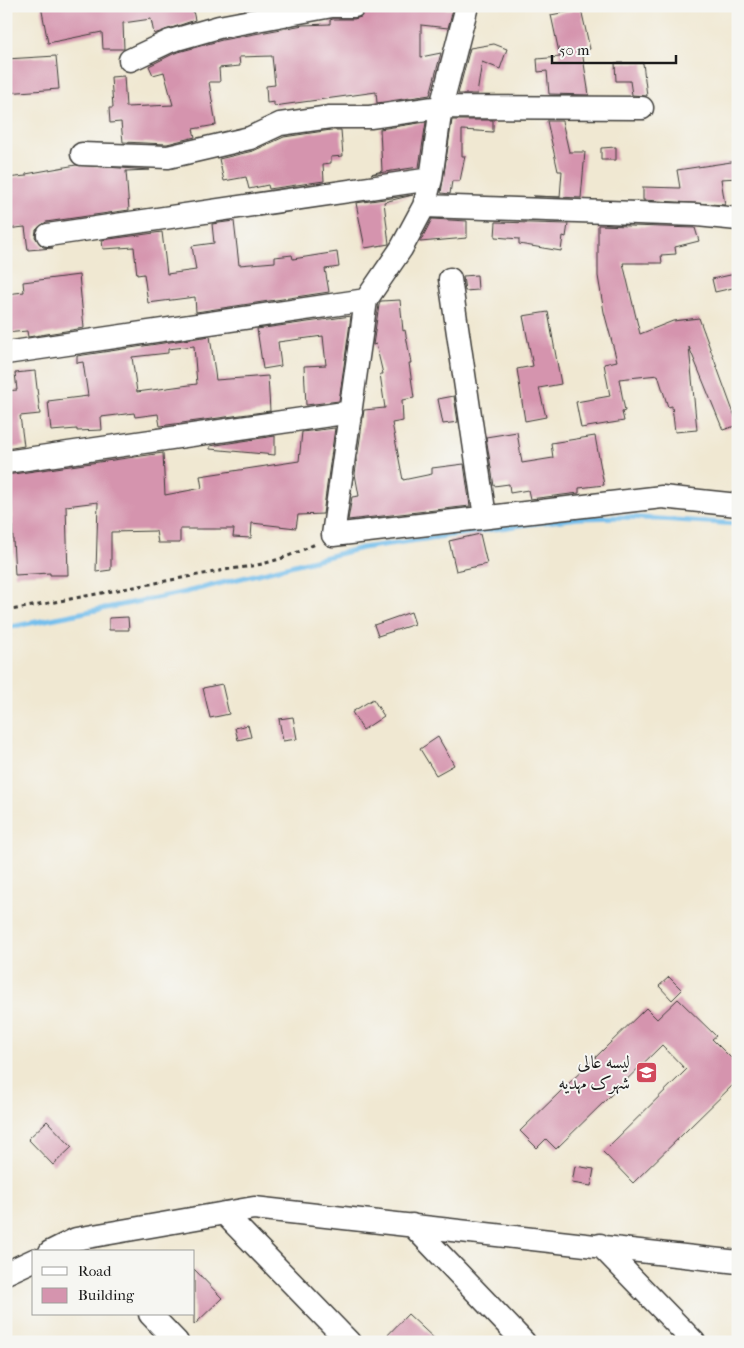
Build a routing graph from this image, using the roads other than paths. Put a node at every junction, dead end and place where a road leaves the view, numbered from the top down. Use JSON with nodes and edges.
{"nodes":[{"id":1,"x":354,"y":6,"type":"edge"},
{"id":2,"x":467,"y":6,"type":"edge"},
{"id":3,"x":130,"y":60,"type":"dead end"},
{"id":4,"x":441,"y":107,"type":"junction"},
{"id":5,"x":642,"y":108,"type":"dead end"},
{"id":6,"x":82,"y":154,"type":"dead end"},
{"id":7,"x":431,"y":179,"type":"junction"},
{"id":8,"x":424,"y":206,"type":"junction"},
{"id":9,"x":738,"y":219,"type":"edge"},
{"id":10,"x":48,"y":235,"type":"dead end"},
{"id":11,"x":450,"y":279,"type":"dead end"},
{"id":12,"x":366,"y":300,"type":"junction"},
{"id":13,"x":6,"y":353,"type":"edge"},
{"id":14,"x":352,"y":412,"type":"junction"},
{"id":15,"x":6,"y":462,"type":"edge"},
{"id":16,"x":738,"y":505,"type":"edge"},
{"id":17,"x":485,"y":517,"type":"junction"},
{"id":18,"x":224,"y":1213,"type":"junction"},
{"id":19,"x":412,"y":1225,"type":"junction"},
{"id":20,"x":82,"y":1245,"type":"edge"},
{"id":21,"x":600,"y":1245,"type":"junction"},
{"id":22,"x":59,"y":1250,"type":"edge"},
{"id":23,"x":32,"y":1261,"type":"edge"},
{"id":24,"x":738,"y":1262,"type":"edge"},
{"id":25,"x":6,"y":1273,"type":"edge"},
{"id":26,"x":152,"y":1316,"type":"edge"},
{"id":27,"x":177,"y":1342,"type":"edge"},
{"id":28,"x":349,"y":1342,"type":"edge"},
{"id":29,"x":524,"y":1342,"type":"edge"},
{"id":30,"x":694,"y":1342,"type":"edge"}],
"edges":[{"from":1,"to":3,"type":"street"},
{"from":2,"to":4,"type":"street"},
{"from":4,"to":5,"type":"street"},
{"from":4,"to":6,"type":"street"},
{"from":4,"to":7,"type":"street"},
{"from":7,"to":8,"type":"street"},
{"from":7,"to":10,"type":"street"},
{"from":8,"to":9,"type":"street"},
{"from":8,"to":12,"type":"street"},
{"from":11,"to":17,"type":"street"},
{"from":12,"to":13,"type":"street"},
{"from":12,"to":14,"type":"street"},
{"from":14,"to":15,"type":"street"},
{"from":14,"to":17,"type":"street"},
{"from":16,"to":17,"type":"street"},
{"from":18,"to":19,"type":"street"},
{"from":18,"to":20,"type":"street"},
{"from":18,"to":28,"type":"street"},
{"from":19,"to":21,"type":"street"},
{"from":19,"to":29,"type":"street"},
{"from":20,"to":22,"type":"street"},
{"from":21,"to":24,"type":"street"},
{"from":21,"to":30,"type":"street"},
{"from":23,"to":25,"type":"street"},
{"from":26,"to":27,"type":"street"}]}
